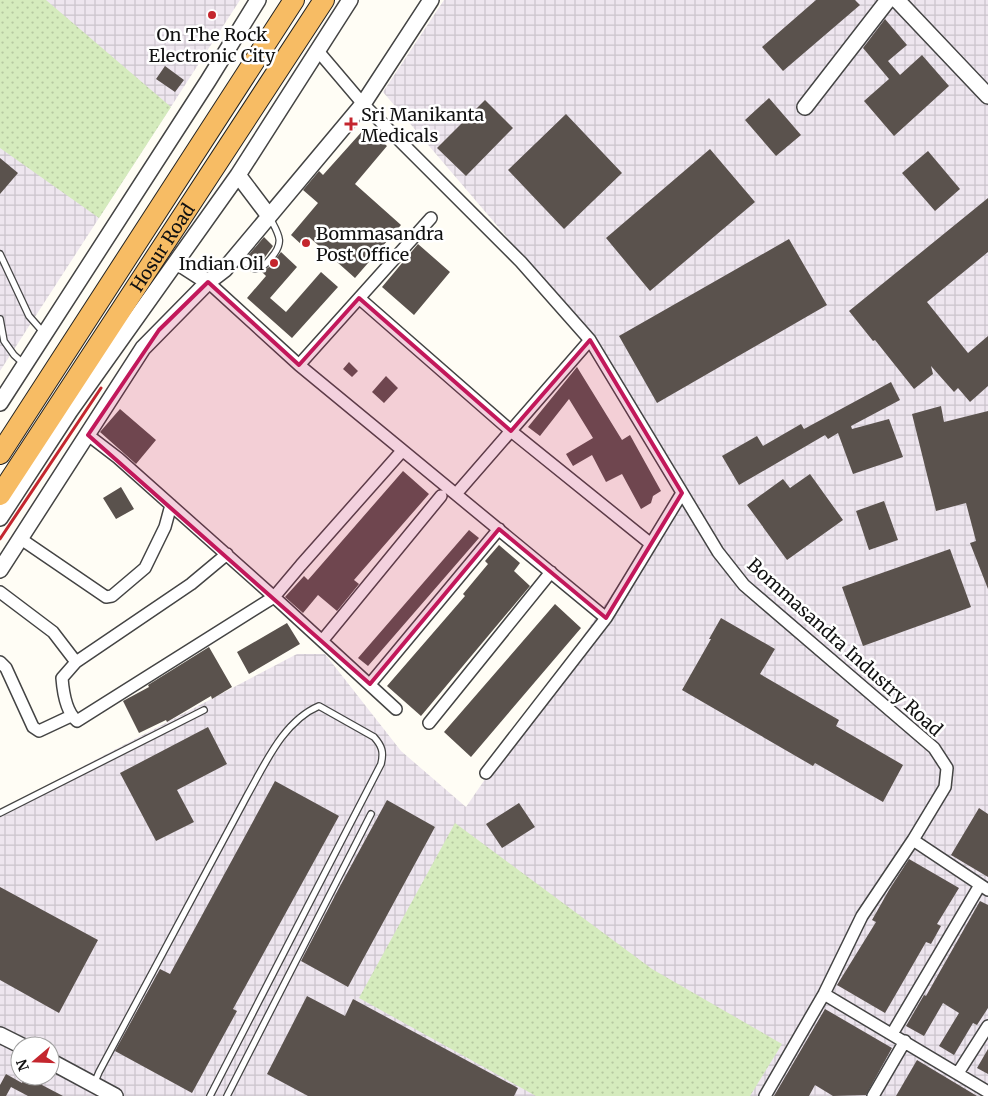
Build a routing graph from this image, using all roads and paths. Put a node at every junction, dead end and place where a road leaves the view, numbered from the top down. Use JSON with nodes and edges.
{"nodes":[{"id":1,"x":294,"y":0,"type":"edge"},
{"id":2,"x":324,"y":0,"type":"edge"},
{"id":3,"x":350,"y":0,"type":"edge"},
{"id":4,"x":431,"y":0,"type":"edge"},
{"id":5,"x":888,"y":0,"type":"edge"},
{"id":6,"x":897,"y":0,"type":"edge"},
{"id":7,"x":256,"y":1,"type":"edge"},
{"id":8,"x":318,"y":51,"type":"junction"},
{"id":9,"x":988,"y":96,"type":"edge"},
{"id":10,"x":363,"y":104,"type":"junction"},
{"id":11,"x":805,"y":107,"type":"dead end"},
{"id":12,"x":238,"y":175,"type":"junction"},
{"id":13,"x":269,"y":216,"type":"junction"},
{"id":14,"x":431,"y":218,"type":"dead end"},
{"id":15,"x":0,"y":254,"type":"edge"},
{"id":16,"x":236,"y":256,"type":"junction"},
{"id":17,"x":177,"y":262,"type":"junction"},
{"id":18,"x":208,"y":282,"type":"junction"},
{"id":19,"x":359,"y":298,"type":"junction"},
{"id":20,"x":0,"y":319,"type":"edge"},
{"id":21,"x":45,"y":334,"type":"junction"},
{"id":22,"x":125,"y":334,"type":"junction"},
{"id":23,"x":590,"y":340,"type":"junction"},
{"id":24,"x":7,"y":345,"type":"junction"},
{"id":25,"x":0,"y":348,"type":"edge"},
{"id":26,"x":143,"y":348,"type":"junction"},
{"id":27,"x":25,"y":365,"type":"junction"},
{"id":28,"x":299,"y":365,"type":"junction"},
{"id":29,"x":1,"y":399,"type":"edge"},
{"id":30,"x":511,"y":431,"type":"junction"},
{"id":31,"x":88,"y":435,"type":"junction"},
{"id":32,"x":402,"y":451,"type":"junction"},
{"id":33,"x":0,"y":454,"type":"edge"},
{"id":34,"x":682,"y":493,"type":"junction"},
{"id":35,"x":456,"y":494,"type":"junction"},
{"id":36,"x":0,"y":495,"type":"edge"},
{"id":37,"x":441,"y":496,"type":"dead end"},
{"id":38,"x":171,"y":505,"type":"junction"},
{"id":39,"x":0,"y":518,"type":"edge"},
{"id":40,"x":499,"y":529,"type":"junction"},
{"id":41,"x":21,"y":539,"type":"junction"},
{"id":42,"x":651,"y":544,"type":"junction"},
{"id":43,"x":227,"y":554,"type":"junction"},
{"id":44,"x":0,"y":570,"type":"edge"},
{"id":45,"x":551,"y":572,"type":"junction"},
{"id":46,"x":0,"y":592,"type":"edge"},
{"id":47,"x":274,"y":597,"type":"junction"},
{"id":48,"x":606,"y":618,"type":"junction"},
{"id":49,"x":322,"y":640,"type":"junction"},
{"id":50,"x":0,"y":662,"type":"edge"},
{"id":51,"x":76,"y":662,"type":"junction"},
{"id":52,"x":370,"y":684,"type":"junction"},
{"id":53,"x":396,"y":709,"type":"dead end"},
{"id":54,"x":204,"y":710,"type":"dead end"},
{"id":55,"x":71,"y":716,"type":"junction"},
{"id":56,"x":429,"y":723,"type":"dead end"},
{"id":57,"x":486,"y":773,"type":"dead end"},
{"id":58,"x":0,"y":813,"type":"edge"},
{"id":59,"x":370,"y":814,"type":"dead end"},
{"id":60,"x":913,"y":840,"type":"junction"},
{"id":61,"x":984,"y":887,"type":"edge"},
{"id":62,"x":824,"y":994,"type":"junction"},
{"id":63,"x":988,"y":1026,"type":"edge"},
{"id":64,"x":892,"y":1034,"type":"junction"},
{"id":65,"x":905,"y":1042,"type":"junction"},
{"id":66,"x":60,"y":1066,"type":"edge"},
{"id":67,"x":958,"y":1073,"type":"junction"},
{"id":68,"x":94,"y":1085,"type":"junction"},
{"id":69,"x":988,"y":1092,"type":"edge"},
{"id":70,"x":115,"y":1096,"type":"edge"},
{"id":71,"x":210,"y":1096,"type":"edge"},
{"id":72,"x":227,"y":1096,"type":"edge"},
{"id":73,"x":765,"y":1096,"type":"edge"},
{"id":74,"x":873,"y":1096,"type":"edge"}],
"edges":[{"from":1,"to":33,"type":"highway","name":"Hosur Road"},
{"from":2,"to":36,"type":"highway","name":"Hosur Road"},
{"from":3,"to":8,"type":"street"},
{"from":4,"to":10,"type":"street"},
{"from":5,"to":11,"type":"street"},
{"from":6,"to":9,"type":"street"},
{"from":7,"to":21,"type":"street"},
{"from":8,"to":10,"type":"street","name":"Bommasandra Industry Road"},
{"from":8,"to":12,"type":"street"},
{"from":10,"to":13,"type":"street"},
{"from":10,"to":23,"type":"street","name":"Bommasandra Industry Road"},
{"from":12,"to":13,"type":"street"},
{"from":12,"to":17,"type":"street"},
{"from":13,"to":16,"type":"street"},
{"from":13,"to":16,"type":"lane"},
{"from":14,"to":19,"type":"street"},
{"from":15,"to":21,"type":"lane"},
{"from":16,"to":18,"type":"street"},
{"from":17,"to":18,"type":"street"},
{"from":17,"to":22,"type":"street"},
{"from":18,"to":26,"type":"street"},
{"from":18,"to":28,"type":"street"},
{"from":19,"to":28,"type":"street"},
{"from":19,"to":30,"type":"street"},
{"from":20,"to":24,"type":"lane"},
{"from":21,"to":27,"type":"street"},
{"from":22,"to":26,"type":"street"},
{"from":22,"to":39,"type":"street"},
{"from":23,"to":30,"type":"street"},
{"from":23,"to":34,"type":"street","name":"Bommasandra Industry Road"},
{"from":24,"to":25,"type":"lane"},
{"from":24,"to":27,"type":"lane"},
{"from":26,"to":31,"type":"street"},
{"from":27,"to":29,"type":"street"},
{"from":28,"to":32,"type":"street"},
{"from":30,"to":35,"type":"street"},
{"from":30,"to":42,"type":"street"},
{"from":31,"to":38,"type":"street"},
{"from":31,"to":41,"type":"street"},
{"from":32,"to":35,"type":"street"},
{"from":32,"to":47,"type":"street"},
{"from":34,"to":42,"type":"street"},
{"from":34,"to":60,"type":"street","name":"Bommasandra Industry Road"},
{"from":35,"to":40,"type":"street"},
{"from":37,"to":49,"type":"street"},
{"from":38,"to":41,"type":"street"},
{"from":38,"to":43,"type":"street"},
{"from":40,"to":45,"type":"street"},
{"from":40,"to":52,"type":"street"},
{"from":41,"to":44,"type":"street"},
{"from":42,"to":48,"type":"street"},
{"from":43,"to":47,"type":"street"},
{"from":43,"to":51,"type":"street"},
{"from":45,"to":48,"type":"street"},
{"from":45,"to":56,"type":"street"},
{"from":46,"to":51,"type":"street"},
{"from":47,"to":49,"type":"street"},
{"from":47,"to":55,"type":"street"},
{"from":48,"to":57,"type":"street"},
{"from":49,"to":52,"type":"street"},
{"from":50,"to":55,"type":"street"},
{"from":51,"to":55,"type":"street"},
{"from":52,"to":53,"type":"street"},
{"from":54,"to":58,"type":"lane"},
{"from":59,"to":72,"type":"lane"},
{"from":60,"to":61,"type":"street"},
{"from":60,"to":62,"type":"street","name":"Bommasandra Industry Road"},
{"from":61,"to":64,"type":"street"},
{"from":62,"to":64,"type":"street"},
{"from":62,"to":73,"type":"street","name":"Bommasandra Industry Road"},
{"from":63,"to":67,"type":"street"},
{"from":64,"to":65,"type":"street"},
{"from":65,"to":67,"type":"street"},
{"from":65,"to":74,"type":"street"},
{"from":66,"to":68,"type":"street"},
{"from":67,"to":69,"type":"street"},
{"from":68,"to":70,"type":"street"},
{"from":68,"to":71,"type":"lane"}]}
